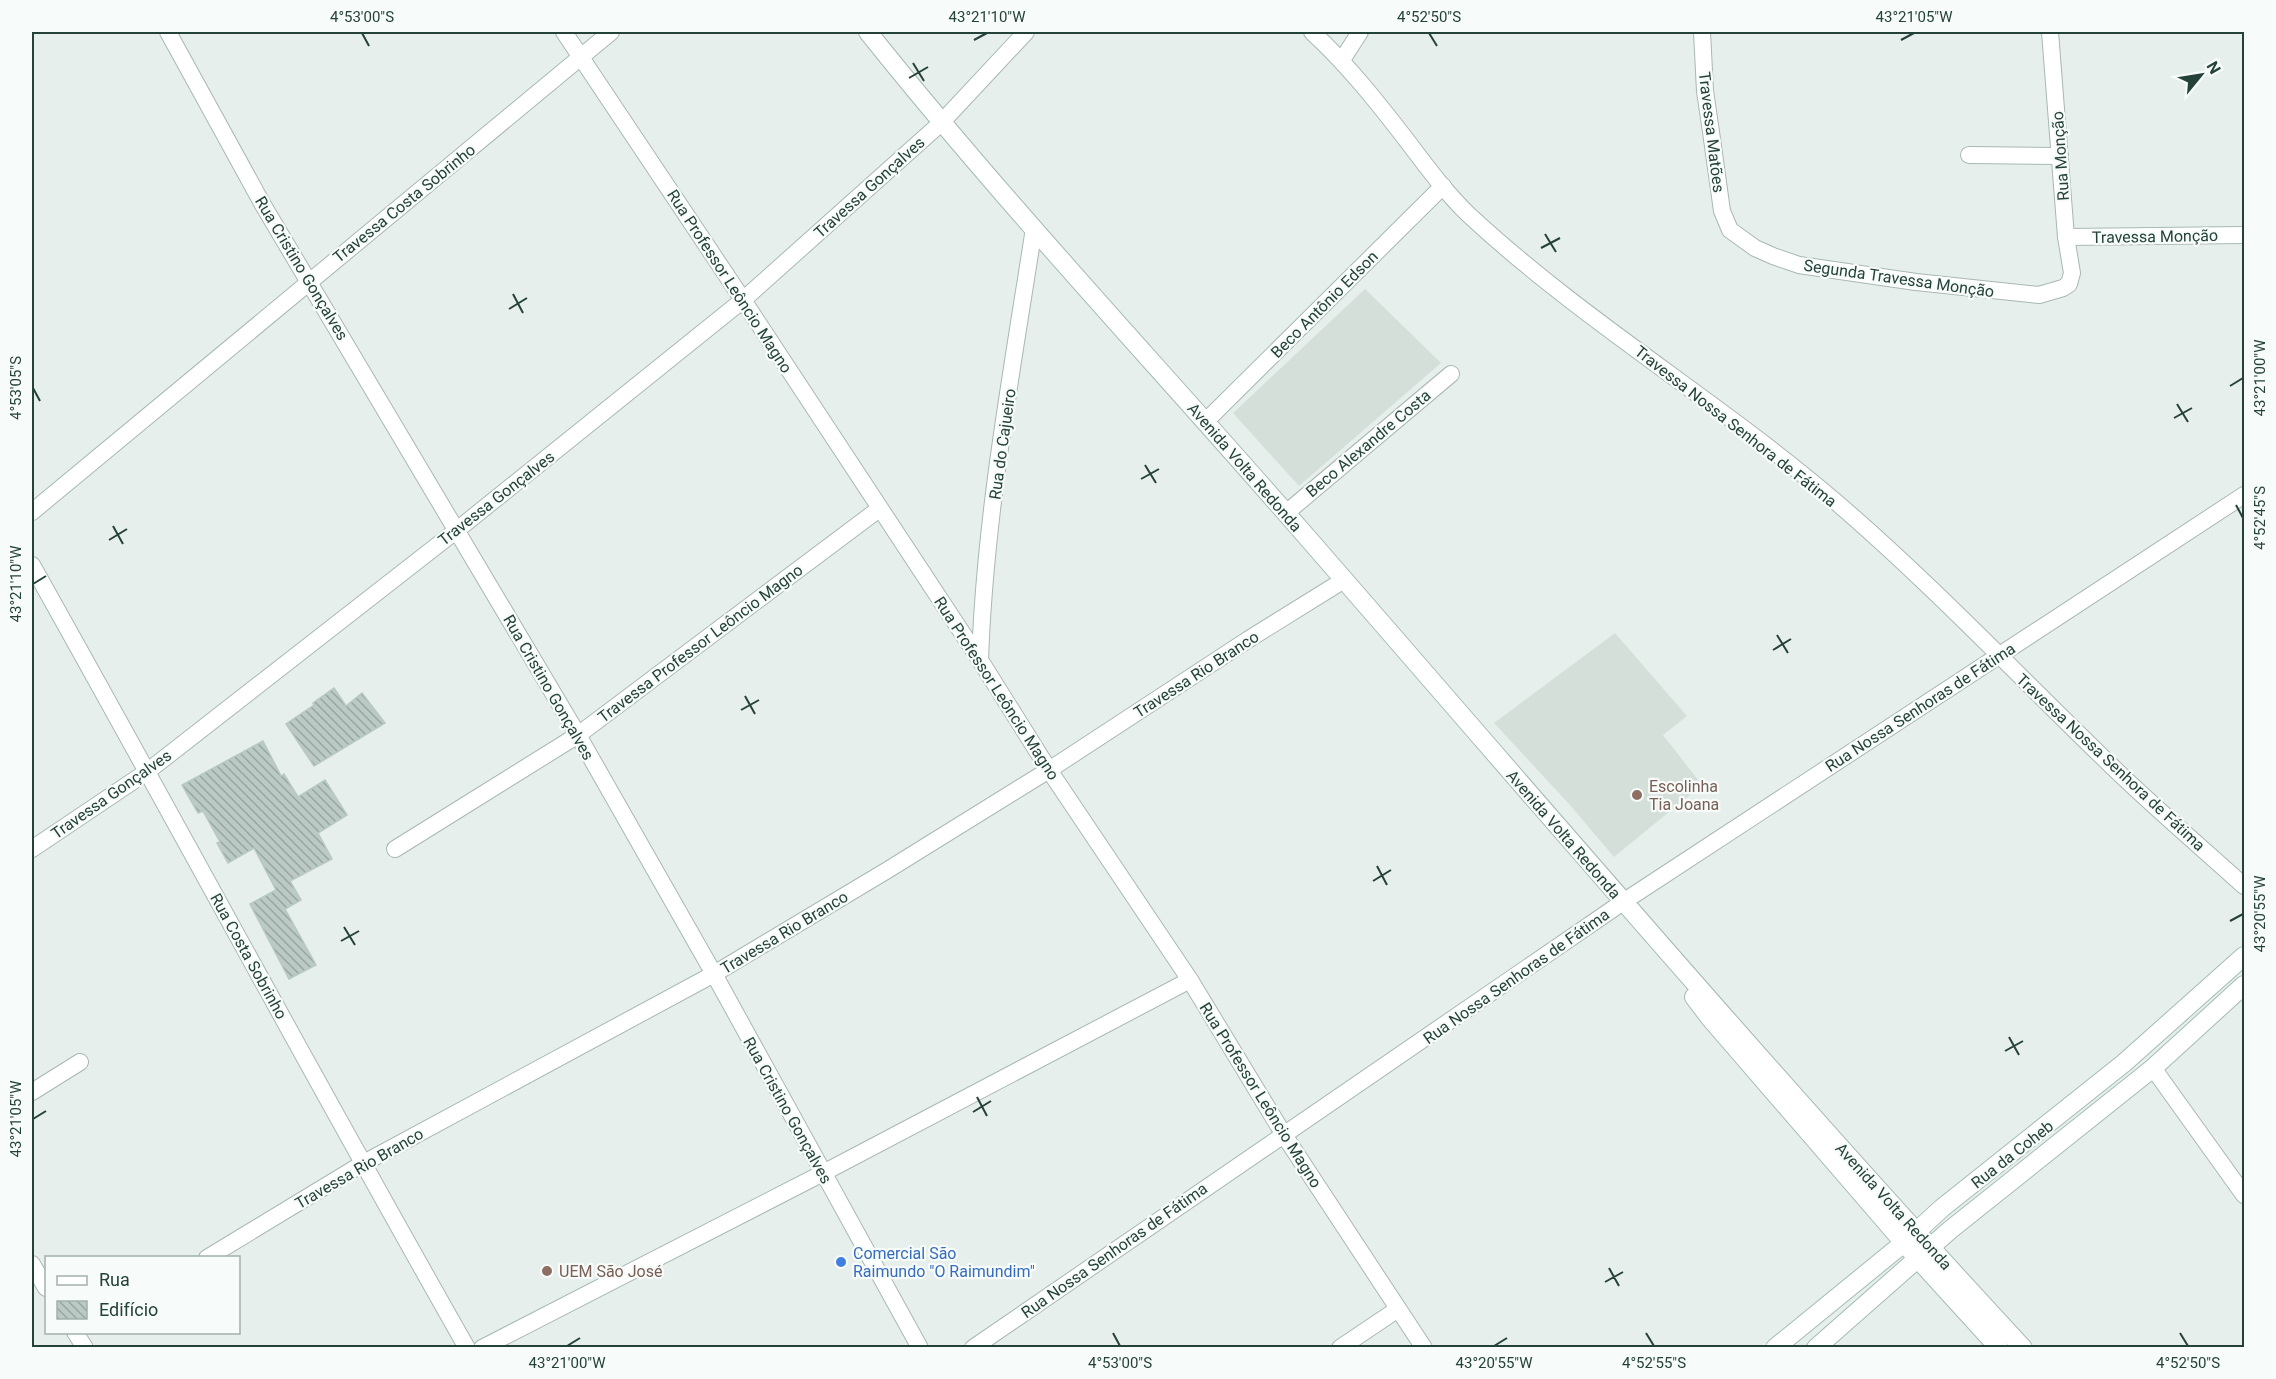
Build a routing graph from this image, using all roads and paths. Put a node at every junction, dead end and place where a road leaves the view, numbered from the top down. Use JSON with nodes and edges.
{"nodes":[{"id":1,"x":168,"y":32,"type":"edge"},
{"id":2,"x":564,"y":32,"type":"edge"},
{"id":3,"x":611,"y":32,"type":"edge"},
{"id":4,"x":868,"y":32,"type":"edge"},
{"id":5,"x":1026,"y":32,"type":"edge"},
{"id":6,"x":1312,"y":32,"type":"edge"},
{"id":7,"x":1360,"y":32,"type":"edge"},
{"id":8,"x":1702,"y":32,"type":"edge"},
{"id":9,"x":2050,"y":32,"type":"edge"},
{"id":10,"x":582,"y":57,"type":"junction"},
{"id":11,"x":1342,"y":60,"type":"junction"},
{"id":12,"x":941,"y":123,"type":"junction"},
{"id":13,"x":1969,"y":155,"type":"dead end"},
{"id":14,"x":2060,"y":156,"type":"junction"},
{"id":15,"x":1443,"y":186,"type":"junction"},
{"id":16,"x":1034,"y":228,"type":"junction"},
{"id":17,"x":1730,"y":230,"type":"joint"},
{"id":18,"x":2244,"y":235,"type":"edge"},
{"id":19,"x":2066,"y":237,"type":"junction"},
{"id":20,"x":2072,"y":279,"type":"joint"},
{"id":21,"x":310,"y":280,"type":"junction"},
{"id":22,"x":743,"y":300,"type":"junction"},
{"id":23,"x":1451,"y":374,"type":"dead end"},
{"id":24,"x":1206,"y":421,"type":"junction"},
{"id":25,"x":2244,"y":495,"type":"edge"},
{"id":26,"x":879,"y":509,"type":"junction"},
{"id":27,"x":32,"y":512,"type":"edge"},
{"id":28,"x":1286,"y":513,"type":"junction"},
{"id":29,"x":457,"y":530,"type":"junction"},
{"id":30,"x":32,"y":565,"type":"edge"},
{"id":31,"x":1344,"y":580,"type":"junction"},
{"id":32,"x":1998,"y":655,"type":"junction"},
{"id":33,"x":980,"y":660,"type":"junction"},
{"id":34,"x":578,"y":735,"type":"junction"},
{"id":35,"x":1049,"y":770,"type":"junction"},
{"id":36,"x":148,"y":771,"type":"junction"},
{"id":37,"x":32,"y":849,"type":"edge"},
{"id":38,"x":395,"y":849,"type":"dead end"},
{"id":39,"x":2244,"y":886,"type":"edge"},
{"id":40,"x":1623,"y":902,"type":"junction"},
{"id":41,"x":2244,"y":956,"type":"edge"},
{"id":42,"x":714,"y":974,"type":"junction"},
{"id":43,"x":1190,"y":980,"type":"junction"},
{"id":44,"x":2244,"y":984,"type":"edge"},
{"id":45,"x":80,"y":1062,"type":"dead end"},
{"id":46,"x":2153,"y":1068,"type":"junction"},
{"id":47,"x":32,"y":1092,"type":"edge"},
{"id":48,"x":1284,"y":1135,"type":"junction"},
{"id":49,"x":362,"y":1164,"type":"junction"},
{"id":50,"x":823,"y":1173,"type":"junction"},
{"id":51,"x":2244,"y":1195,"type":"edge"},
{"id":52,"x":1911,"y":1237,"type":"junction"},
{"id":53,"x":1924,"y":1253,"type":"junction"},
{"id":54,"x":209,"y":1256,"type":"edge"},
{"id":55,"x":32,"y":1264,"type":"edge"},
{"id":56,"x":45,"y":1286,"type":"edge"},
{"id":57,"x":1398,"y":1309,"type":"junction"},
{"id":58,"x":467,"y":1347,"type":"edge"},
{"id":59,"x":482,"y":1347,"type":"edge"},
{"id":60,"x":920,"y":1347,"type":"edge"},
{"id":61,"x":974,"y":1347,"type":"edge"},
{"id":62,"x":1340,"y":1347,"type":"edge"},
{"id":63,"x":1424,"y":1347,"type":"edge"},
{"id":64,"x":1775,"y":1347,"type":"edge"},
{"id":65,"x":1816,"y":1347,"type":"edge"},
{"id":66,"x":1999,"y":1347,"type":"edge"},
{"id":67,"x":2023,"y":1347,"type":"edge"}],
"edges":[{"from":1,"to":21,"type":"street","name":"Rua Cristino Gonçalves"},
{"from":2,"to":10,"type":"street","name":"Rua Professor Leôncio Magno"},
{"from":3,"to":10,"type":"street","name":"Travessa Costa Sobrinho"},
{"from":4,"to":12,"type":"street","name":"Avenida Volta Redonda"},
{"from":5,"to":12,"type":"street","name":"Travessa Gonçalves"},
{"from":6,"to":11,"type":"street","name":"Travessa Nossa Senhora de Fátima"},
{"from":7,"to":11,"type":"street"},
{"from":8,"to":17,"type":"street","name":"Travessa Matões"},
{"from":9,"to":14,"type":"street","name":"Rua Monção"},
{"from":10,"to":21,"type":"street","name":"Travessa Costa Sobrinho"},
{"from":10,"to":22,"type":"street","name":"Rua Professor Leôncio Magno"},
{"from":11,"to":15,"type":"street","name":"Travessa Nossa Senhora de Fátima"},
{"from":12,"to":16,"type":"street","name":"Avenida Volta Redonda"},
{"from":12,"to":22,"type":"street","name":"Travessa Gonçalves"},
{"from":13,"to":14,"type":"street"},
{"from":14,"to":19,"type":"street","name":"Rua Monção"},
{"from":15,"to":24,"type":"street","name":"Beco Antônio Edson"},
{"from":15,"to":32,"type":"street","name":"Travessa Nossa Senhora de Fátima"},
{"from":16,"to":24,"type":"street","name":"Avenida Volta Redonda"},
{"from":16,"to":33,"type":"street","name":"Rua do Cajueiro"},
{"from":17,"to":20,"type":"street","name":"Segunda Travessa Monção"},
{"from":18,"to":19,"type":"street","name":"Travessa Monção"},
{"from":19,"to":20,"type":"street","name":"Rua Monção"},
{"from":21,"to":27,"type":"street","name":"Travessa Costa Sobrinho"},
{"from":21,"to":29,"type":"street","name":"Rua Cristino Gonçalves"},
{"from":22,"to":26,"type":"street","name":"Rua Professor Leôncio Magno"},
{"from":22,"to":29,"type":"street","name":"Travessa Gonçalves"},
{"from":23,"to":28,"type":"street","name":"Beco Alexandre Costa"},
{"from":24,"to":28,"type":"street","name":"Avenida Volta Redonda"},
{"from":25,"to":32,"type":"street","name":"Rua Nossa Senhoras de Fátima"},
{"from":26,"to":33,"type":"street","name":"Rua Professor Leôncio Magno"},
{"from":26,"to":34,"type":"street","name":"Travessa Professor Leôncio Magno"},
{"from":28,"to":31,"type":"street","name":"Avenida Volta Redonda"},
{"from":29,"to":34,"type":"street","name":"Rua Cristino Gonçalves"},
{"from":29,"to":36,"type":"street","name":"Travessa Gonçalves"},
{"from":30,"to":36,"type":"street","name":"Rua Costa Sobrinho"},
{"from":31,"to":35,"type":"street","name":"Travessa Rio Branco"},
{"from":31,"to":40,"type":"street","name":"Avenida Volta Redonda"},
{"from":32,"to":39,"type":"street","name":"Travessa Nossa Senhora de Fátima"},
{"from":32,"to":40,"type":"street","name":"Rua Nossa Senhoras de Fátima"},
{"from":33,"to":35,"type":"street","name":"Rua Professor Leôncio Magno"},
{"from":34,"to":38,"type":"street","name":"Travessa Professor Leôncio Magno"},
{"from":34,"to":42,"type":"street","name":"Rua Cristino Gonçalves"},
{"from":35,"to":42,"type":"street","name":"Travessa Rio Branco"},
{"from":35,"to":43,"type":"street","name":"Rua Professor Leôncio Magno"},
{"from":36,"to":37,"type":"street","name":"Travessa Gonçalves"},
{"from":36,"to":49,"type":"street","name":"Rua Costa Sobrinho"},
{"from":40,"to":48,"type":"street","name":"Rua Nossa Senhoras de Fátima"},
{"from":40,"to":52,"type":"street","name":"Avenida Volta Redonda"},
{"from":41,"to":52,"type":"street","name":"Rua da Coheb"},
{"from":42,"to":49,"type":"street","name":"Travessa Rio Branco"},
{"from":42,"to":50,"type":"street","name":"Rua Cristino Gonçalves"},
{"from":43,"to":48,"type":"street","name":"Rua Professor Leôncio Magno"},
{"from":43,"to":50,"type":"street"},
{"from":44,"to":46,"type":"street","name":"Rua da Coheb"},
{"from":45,"to":47,"type":"street"},
{"from":46,"to":51,"type":"street"},
{"from":46,"to":53,"type":"street","name":"Rua da Coheb"},
{"from":48,"to":57,"type":"street","name":"Rua Professor Leôncio Magno"},
{"from":48,"to":61,"type":"street","name":"Rua Nossa Senhoras de Fátima"},
{"from":49,"to":54,"type":"street","name":"Travessa Rio Branco"},
{"from":49,"to":58,"type":"street","name":"Rua Costa Sobrinho"},
{"from":50,"to":59,"type":"street"},
{"from":50,"to":60,"type":"street","name":"Rua Cristino Gonçalves"},
{"from":52,"to":53,"type":"street","name":"Avenida Volta Redonda"},
{"from":52,"to":64,"type":"street","name":"Rua da Coheb"},
{"from":53,"to":65,"type":"street","name":"Rua da Coheb"},
{"from":53,"to":66,"type":"street","name":"Avenida Volta Redonda"},
{"from":53,"to":67,"type":"street","name":"Avenida Volta Redonda"},
{"from":55,"to":56,"type":"street"},
{"from":57,"to":62,"type":"street"},
{"from":57,"to":63,"type":"street","name":"Rua Professor Leôncio Magno"}]}
